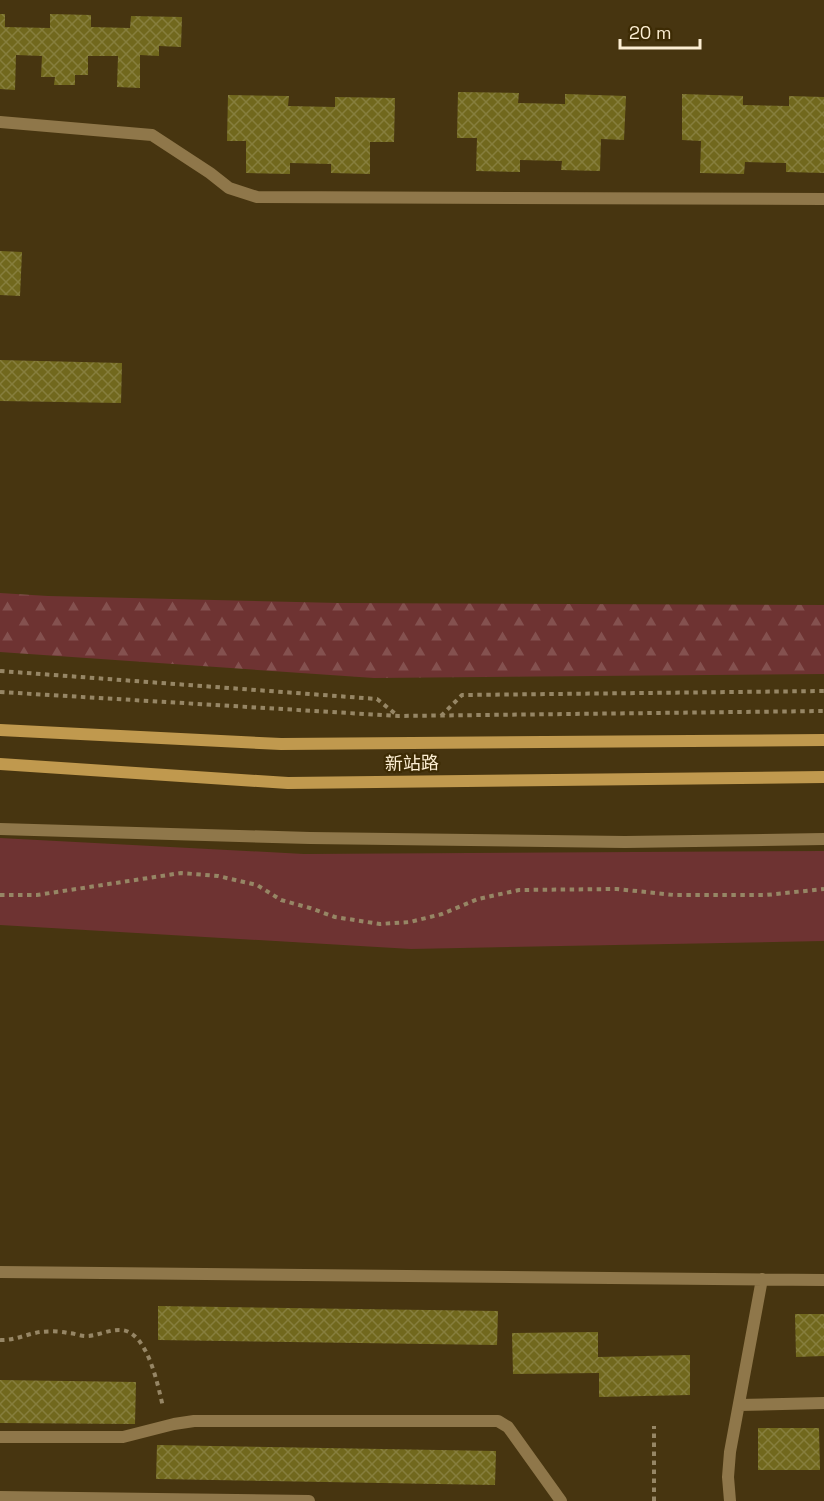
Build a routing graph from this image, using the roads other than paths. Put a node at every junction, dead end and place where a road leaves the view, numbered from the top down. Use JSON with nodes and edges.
{"nodes":[{"id":1,"x":0,"y":122,"type":"edge"},
{"id":2,"x":824,"y":199,"type":"edge"},
{"id":3,"x":0,"y":730,"type":"edge"},
{"id":4,"x":824,"y":740,"type":"edge"},
{"id":5,"x":0,"y":764,"type":"edge"},
{"id":6,"x":824,"y":777,"type":"edge"},
{"id":7,"x":0,"y":829,"type":"edge"},
{"id":8,"x":824,"y":839,"type":"edge"},
{"id":9,"x":0,"y":1272,"type":"edge"},
{"id":10,"x":762,"y":1280,"type":"junction"},
{"id":11,"x":824,"y":1280,"type":"edge"},
{"id":12,"x":824,"y":1403,"type":"edge"},
{"id":13,"x":739,"y":1405,"type":"junction"},
{"id":14,"x":0,"y":1437,"type":"edge"},
{"id":15,"x":0,"y":1497,"type":"edge"},
{"id":16,"x":309,"y":1501,"type":"edge"},
{"id":17,"x":561,"y":1501,"type":"edge"},
{"id":18,"x":730,"y":1501,"type":"edge"}],
"edges":[{"from":1,"to":2,"type":"lane"},
{"from":3,"to":4,"type":"street","name":"新站路"},
{"from":5,"to":6,"type":"street","name":"新站路"},
{"from":7,"to":8,"type":"lane"},
{"from":9,"to":10,"type":"lane"},
{"from":10,"to":11,"type":"lane"},
{"from":10,"to":13,"type":"lane"},
{"from":12,"to":13,"type":"lane"},
{"from":13,"to":18,"type":"lane"},
{"from":14,"to":17,"type":"lane"},
{"from":15,"to":16,"type":"lane"}]}
